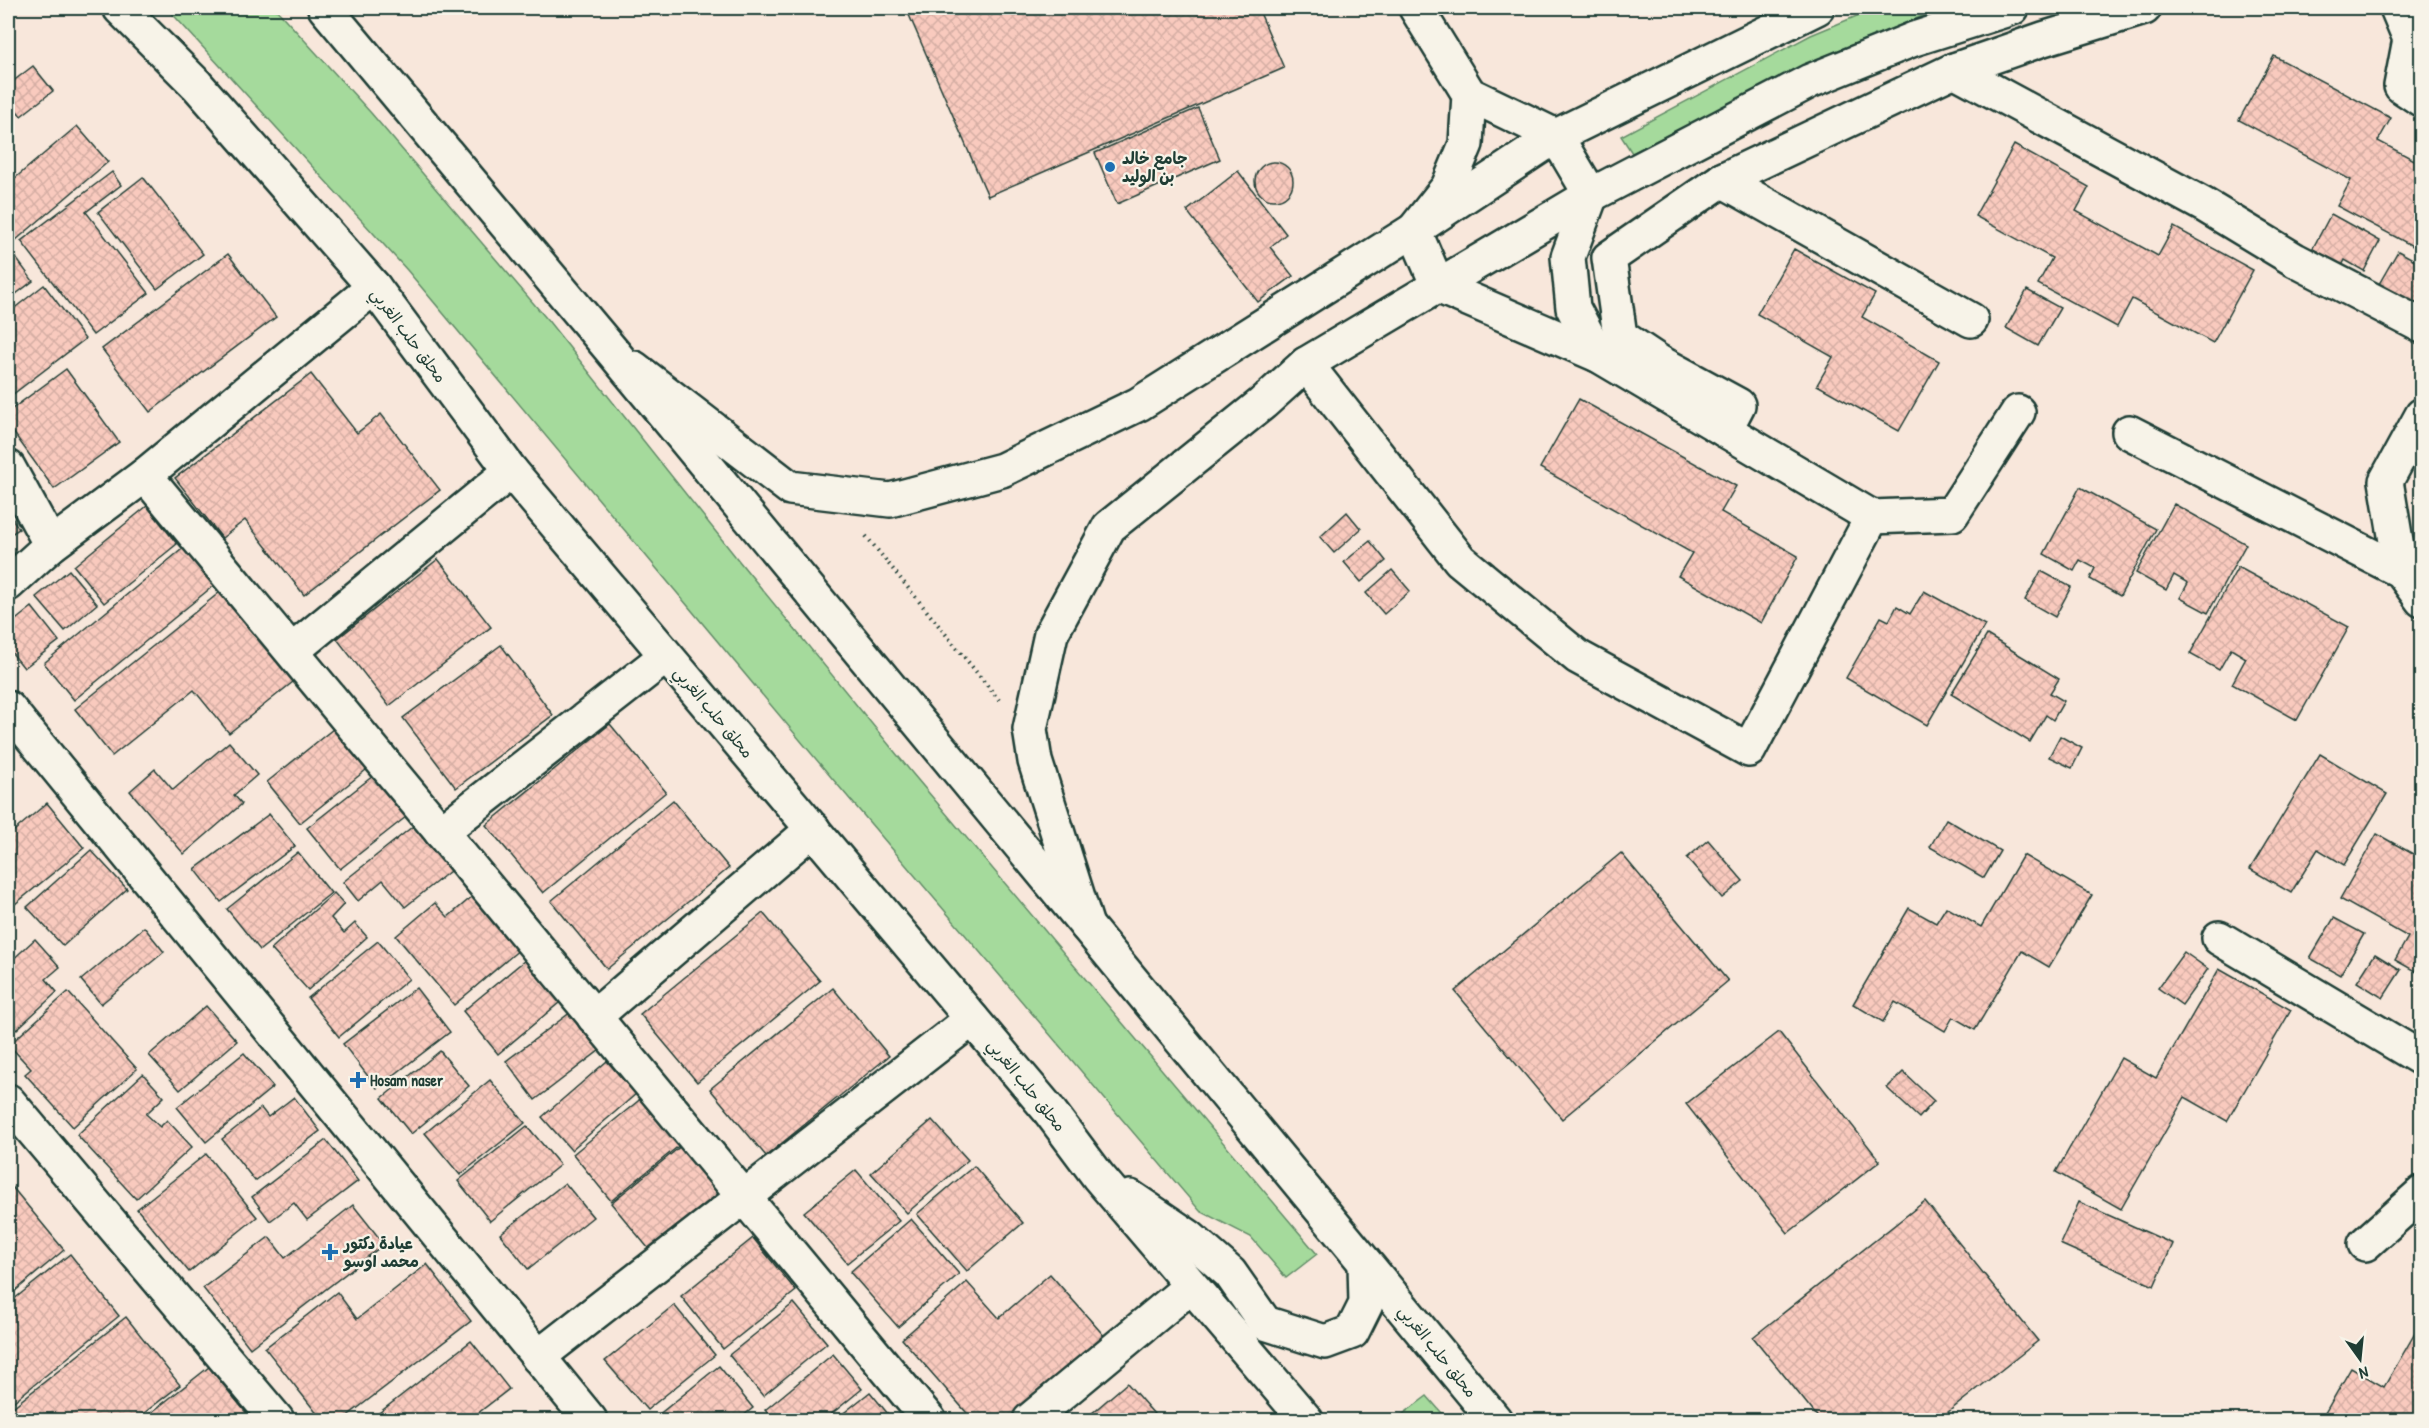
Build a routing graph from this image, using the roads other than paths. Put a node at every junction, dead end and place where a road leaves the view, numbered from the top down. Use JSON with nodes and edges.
{"nodes":[{"id":1,"x":120,"y":8,"type":"edge"},
{"id":2,"x":325,"y":8,"type":"edge"},
{"id":3,"x":1416,"y":8,"type":"edge"},
{"id":4,"x":1817,"y":8,"type":"edge"},
{"id":5,"x":2012,"y":8,"type":"edge"},
{"id":6,"x":2145,"y":8,"type":"edge"},
{"id":7,"x":2397,"y":8,"type":"edge"},
{"id":8,"x":1954,"y":70,"type":"junction"},
{"id":9,"x":1469,"y":94,"type":"junction"},
{"id":10,"x":2421,"y":100,"type":"edge"},
{"id":11,"x":1556,"y":136,"type":"junction"},
{"id":12,"x":1722,"y":180,"type":"junction"},
{"id":13,"x":1591,"y":195,"type":"junction"},
{"id":14,"x":1414,"y":230,"type":"junction"},
{"id":15,"x":1438,"y":286,"type":"junction"},
{"id":16,"x":374,"y":287,"type":"junction"},
{"id":17,"x":1971,"y":320,"type":"dead end"},
{"id":18,"x":2421,"y":327,"type":"edge"},
{"id":19,"x":612,"y":351,"type":"junction"},
{"id":20,"x":1598,"y":355,"type":"junction"},
{"id":21,"x":1305,"y":364,"type":"junction"},
{"id":22,"x":2018,"y":412,"type":"dead end"},
{"id":23,"x":2421,"y":415,"type":"edge"},
{"id":24,"x":1725,"y":430,"type":"junction"},
{"id":25,"x":2128,"y":432,"type":"dead end"},
{"id":26,"x":8,"y":467,"type":"edge"},
{"id":27,"x":511,"y":471,"type":"junction"},
{"id":28,"x":145,"y":475,"type":"junction"},
{"id":29,"x":1872,"y":517,"type":"junction"},
{"id":30,"x":51,"y":545,"type":"junction"},
{"id":31,"x":2401,"y":571,"type":"junction"},
{"id":32,"x":8,"y":584,"type":"edge"},
{"id":33,"x":2421,"y":600,"type":"edge"},
{"id":34,"x":292,"y":651,"type":"junction"},
{"id":35,"x":666,"y":656,"type":"junction"},
{"id":36,"x":8,"y":708,"type":"edge"},
{"id":37,"x":813,"y":829,"type":"junction"},
{"id":38,"x":441,"y":832,"type":"junction"},
{"id":39,"x":1088,"y":930,"type":"junction"},
{"id":40,"x":2220,"y":939,"type":"dead end"},
{"id":41,"x":594,"y":1017,"type":"junction"},
{"id":42,"x":972,"y":1019,"type":"junction"},
{"id":43,"x":2421,"y":1059,"type":"edge"},
{"id":44,"x":8,"y":1101,"type":"edge"},
{"id":45,"x":1098,"y":1176,"type":"junction"},
{"id":46,"x":2421,"y":1193,"type":"edge"},
{"id":47,"x":744,"y":1198,"type":"junction"},
{"id":48,"x":2365,"y":1244,"type":"dead end"},
{"id":49,"x":1365,"y":1263,"type":"junction"},
{"id":50,"x":1191,"y":1286,"type":"junction"},
{"id":51,"x":538,"y":1357,"type":"junction"},
{"id":52,"x":277,"y":1420,"type":"edge"},
{"id":53,"x":590,"y":1420,"type":"edge"},
{"id":54,"x":929,"y":1420,"type":"edge"},
{"id":55,"x":1030,"y":1420,"type":"edge"},
{"id":56,"x":1306,"y":1420,"type":"edge"},
{"id":57,"x":1495,"y":1420,"type":"edge"}],
"edges":[{"from":1,"to":16,"type":"main road","name":"محلق حلب الغربي"},
{"from":2,"to":19,"type":"main road","name":"محلق حلب الغربي"},
{"from":3,"to":9,"type":"main road"},
{"from":4,"to":11,"type":"main road"},
{"from":5,"to":13,"type":"main road"},
{"from":6,"to":8,"type":"main road"},
{"from":7,"to":10,"type":"main road"},
{"from":8,"to":12,"type":"main road"},
{"from":8,"to":18,"type":"main road"},
{"from":9,"to":11,"type":"main road"},
{"from":9,"to":14,"type":"main road"},
{"from":11,"to":13,"type":"main road"},
{"from":11,"to":14,"type":"main road"},
{"from":12,"to":17,"type":"main road"},
{"from":12,"to":24,"type":"main road"},
{"from":13,"to":15,"type":"main road"},
{"from":13,"to":20,"type":"main road"},
{"from":14,"to":15,"type":"main road"},
{"from":14,"to":19,"type":"main road"},
{"from":15,"to":20,"type":"main road"},
{"from":15,"to":21,"type":"main road"},
{"from":16,"to":27,"type":"main road","name":"محلق حلب الغربي"},
{"from":16,"to":28,"type":"main road"},
{"from":19,"to":39,"type":"main road","name":"محلق حلب الغربي"},
{"from":20,"to":24,"type":"main road"},
{"from":21,"to":29,"type":"main road"},
{"from":21,"to":39,"type":"main road"},
{"from":22,"to":29,"type":"main road"},
{"from":23,"to":31,"type":"main road"},
{"from":24,"to":29,"type":"main road"},
{"from":25,"to":31,"type":"main road"},
{"from":26,"to":30,"type":"main road"},
{"from":27,"to":34,"type":"main road"},
{"from":27,"to":35,"type":"main road","name":"محلق حلب الغربي"},
{"from":28,"to":30,"type":"main road"},
{"from":28,"to":34,"type":"main road"},
{"from":30,"to":32,"type":"main road"},
{"from":31,"to":33,"type":"main road"},
{"from":34,"to":38,"type":"main road"},
{"from":35,"to":37,"type":"main road","name":"محلق حلب الغربي"},
{"from":35,"to":38,"type":"main road"},
{"from":36,"to":51,"type":"main road"},
{"from":37,"to":41,"type":"main road"},
{"from":37,"to":42,"type":"main road","name":"محلق حلب الغربي"},
{"from":38,"to":41,"type":"main road"},
{"from":39,"to":49,"type":"main road","name":"محلق حلب الغربي"},
{"from":40,"to":43,"type":"main road"},
{"from":41,"to":47,"type":"main road"},
{"from":42,"to":45,"type":"main road","name":"محلق حلب الغربي"},
{"from":42,"to":47,"type":"main road"},
{"from":44,"to":52,"type":"main road"},
{"from":45,"to":49,"type":"main road"},
{"from":45,"to":50,"type":"main road","name":"محلق حلب الغربي"},
{"from":46,"to":48,"type":"main road"},
{"from":47,"to":51,"type":"main road"},
{"from":47,"to":54,"type":"main road"},
{"from":49,"to":57,"type":"main road","name":"محلق حلب الغربي"},
{"from":50,"to":55,"type":"main road"},
{"from":50,"to":56,"type":"main road","name":"محلق حلب الغربي"},
{"from":51,"to":53,"type":"main road"}]}
